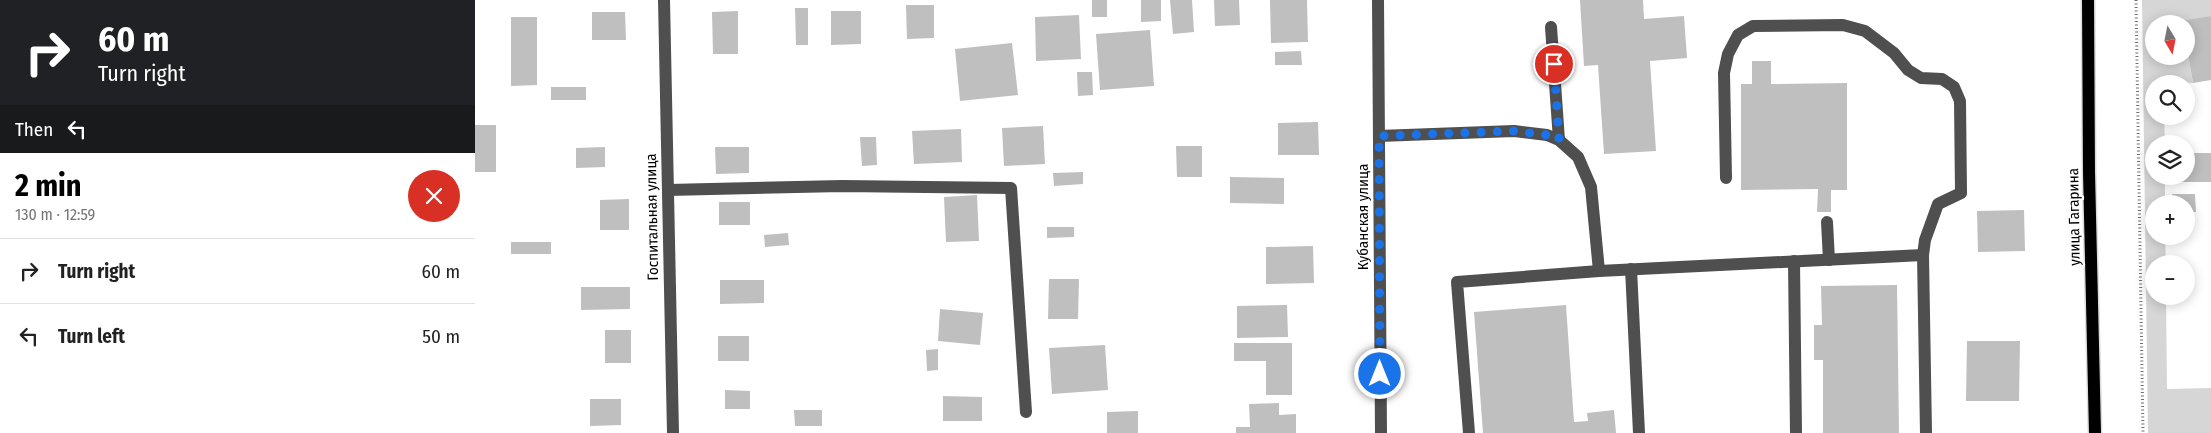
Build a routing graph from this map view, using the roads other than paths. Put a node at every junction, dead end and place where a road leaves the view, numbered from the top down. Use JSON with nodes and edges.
{"nodes":[{"id":1,"x":665,"y":0,"type":"edge"},
{"id":2,"x":1378,"y":0,"type":"edge"},
{"id":3,"x":2088,"y":0,"type":"edge"},
{"id":4,"x":1551,"y":27,"type":"dead end"},
{"id":5,"x":1379,"y":136,"type":"junction"},
{"id":6,"x":1559,"y":140,"type":"junction"},
{"id":7,"x":1726,"y":178,"type":"dead end"},
{"id":8,"x":668,"y":190,"type":"junction"},
{"id":9,"x":1827,"y":222,"type":"dead end"},
{"id":10,"x":1923,"y":255,"type":"junction"},
{"id":11,"x":1829,"y":260,"type":"junction"},
{"id":12,"x":1794,"y":261,"type":"junction"},
{"id":13,"x":1631,"y":269,"type":"junction"},
{"id":14,"x":1599,"y":271,"type":"junction"},
{"id":15,"x":1026,"y":412,"type":"dead end"},
{"id":16,"x":673,"y":433,"type":"edge"},
{"id":17,"x":1381,"y":433,"type":"edge"},
{"id":18,"x":1469,"y":433,"type":"edge"},
{"id":19,"x":1639,"y":433,"type":"edge"},
{"id":20,"x":1796,"y":433,"type":"edge"},
{"id":21,"x":1926,"y":433,"type":"edge"},
{"id":22,"x":2095,"y":433,"type":"edge"}],
"edges":[{"from":1,"to":8,"type":"street","name":"Госпитальная улица"},
{"from":2,"to":5,"type":"street","name":"Кубанская улица"},
{"from":3,"to":22,"type":"main road","name":"улица Гагарина"},
{"from":4,"to":6,"type":"street"},
{"from":5,"to":6,"type":"street"},
{"from":5,"to":17,"type":"street","name":"Кубанская улица"},
{"from":6,"to":14,"type":"street"},
{"from":7,"to":10,"type":"street"},
{"from":8,"to":15,"type":"street"},
{"from":8,"to":16,"type":"street","name":"Госпитальная улица"},
{"from":9,"to":11,"type":"street"},
{"from":10,"to":11,"type":"street"},
{"from":10,"to":21,"type":"street"},
{"from":11,"to":12,"type":"street"},
{"from":12,"to":13,"type":"street"},
{"from":12,"to":20,"type":"street"},
{"from":13,"to":14,"type":"street"},
{"from":13,"to":19,"type":"street"},
{"from":14,"to":18,"type":"street"}]}
